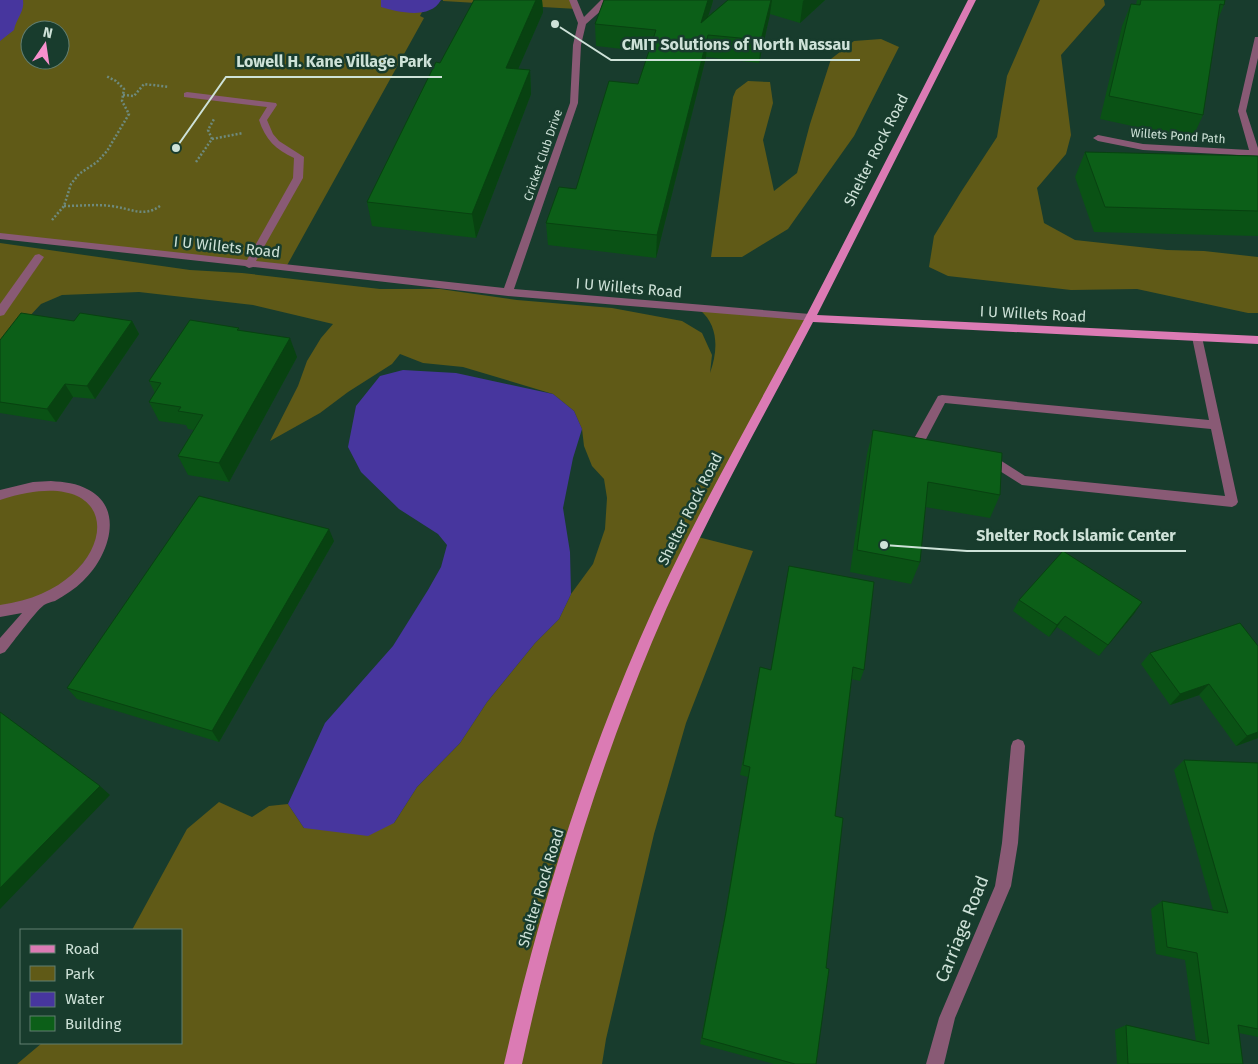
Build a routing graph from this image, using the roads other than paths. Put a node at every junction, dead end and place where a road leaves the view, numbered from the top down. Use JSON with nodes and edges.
{"nodes":[{"id":1,"x":574,"y":0,"type":"edge"},
{"id":2,"x":609,"y":0,"type":"edge"},
{"id":3,"x":972,"y":0,"type":"edge"},
{"id":4,"x":582,"y":23,"type":"junction"},
{"id":5,"x":1258,"y":39,"type":"edge"},
{"id":6,"x":187,"y":95,"type":"road end"},
{"id":7,"x":1098,"y":138,"type":"dead end"},
{"id":8,"x":1256,"y":153,"type":"edge"},
{"id":9,"x":0,"y":236,"type":"edge"},
{"id":10,"x":39,"y":257,"type":"dead end"},
{"id":11,"x":248,"y":265,"type":"junction"},
{"id":12,"x":508,"y":292,"type":"junction"},
{"id":13,"x":0,"y":312,"type":"edge"},
{"id":14,"x":810,"y":318,"type":"junction"},
{"id":15,"x":1197,"y":337,"type":"junction"},
{"id":16,"x":1258,"y":340,"type":"edge"},
{"id":17,"x":1216,"y":425,"type":"junction"},
{"id":18,"x":937,"y":448,"type":"edge"},
{"id":19,"x":975,"y":454,"type":"edge"},
{"id":20,"x":0,"y":495,"type":"edge"},
{"id":21,"x":38,"y":603,"type":"junction"},
{"id":22,"x":0,"y":611,"type":"edge"},
{"id":23,"x":0,"y":648,"type":"edge"},
{"id":24,"x":1018,"y":746,"type":"dead end"},
{"id":25,"x":513,"y":1064,"type":"edge"},
{"id":26,"x":936,"y":1064,"type":"edge"}],
"edges":[{"from":1,"to":4,"type":"street"},
{"from":2,"to":4,"type":"street"},
{"from":3,"to":14,"type":"main road","name":"Shelter Rock Road"},
{"from":4,"to":12,"type":"street","name":"Cricket Club Drive"},
{"from":5,"to":8,"type":"street"},
{"from":6,"to":11,"type":"street"},
{"from":7,"to":8,"type":"street","name":"Willets Pond Path"},
{"from":9,"to":11,"type":"street","name":"I U Willets Road"},
{"from":10,"to":13,"type":"street"},
{"from":11,"to":12,"type":"street","name":"I U Willets Road"},
{"from":12,"to":14,"type":"street","name":"I U Willets Road"},
{"from":14,"to":15,"type":"main road","name":"I U Willets Road"},
{"from":14,"to":25,"type":"main road","name":"Shelter Rock Road"},
{"from":15,"to":16,"type":"main road","name":"I U Willets Road"},
{"from":15,"to":17,"type":"street"},
{"from":17,"to":18,"type":"street"},
{"from":17,"to":19,"type":"street"},
{"from":20,"to":21,"type":"street"},
{"from":21,"to":22,"type":"street"},
{"from":21,"to":23,"type":"street"},
{"from":24,"to":26,"type":"street","name":"Carriage Road"}]}
